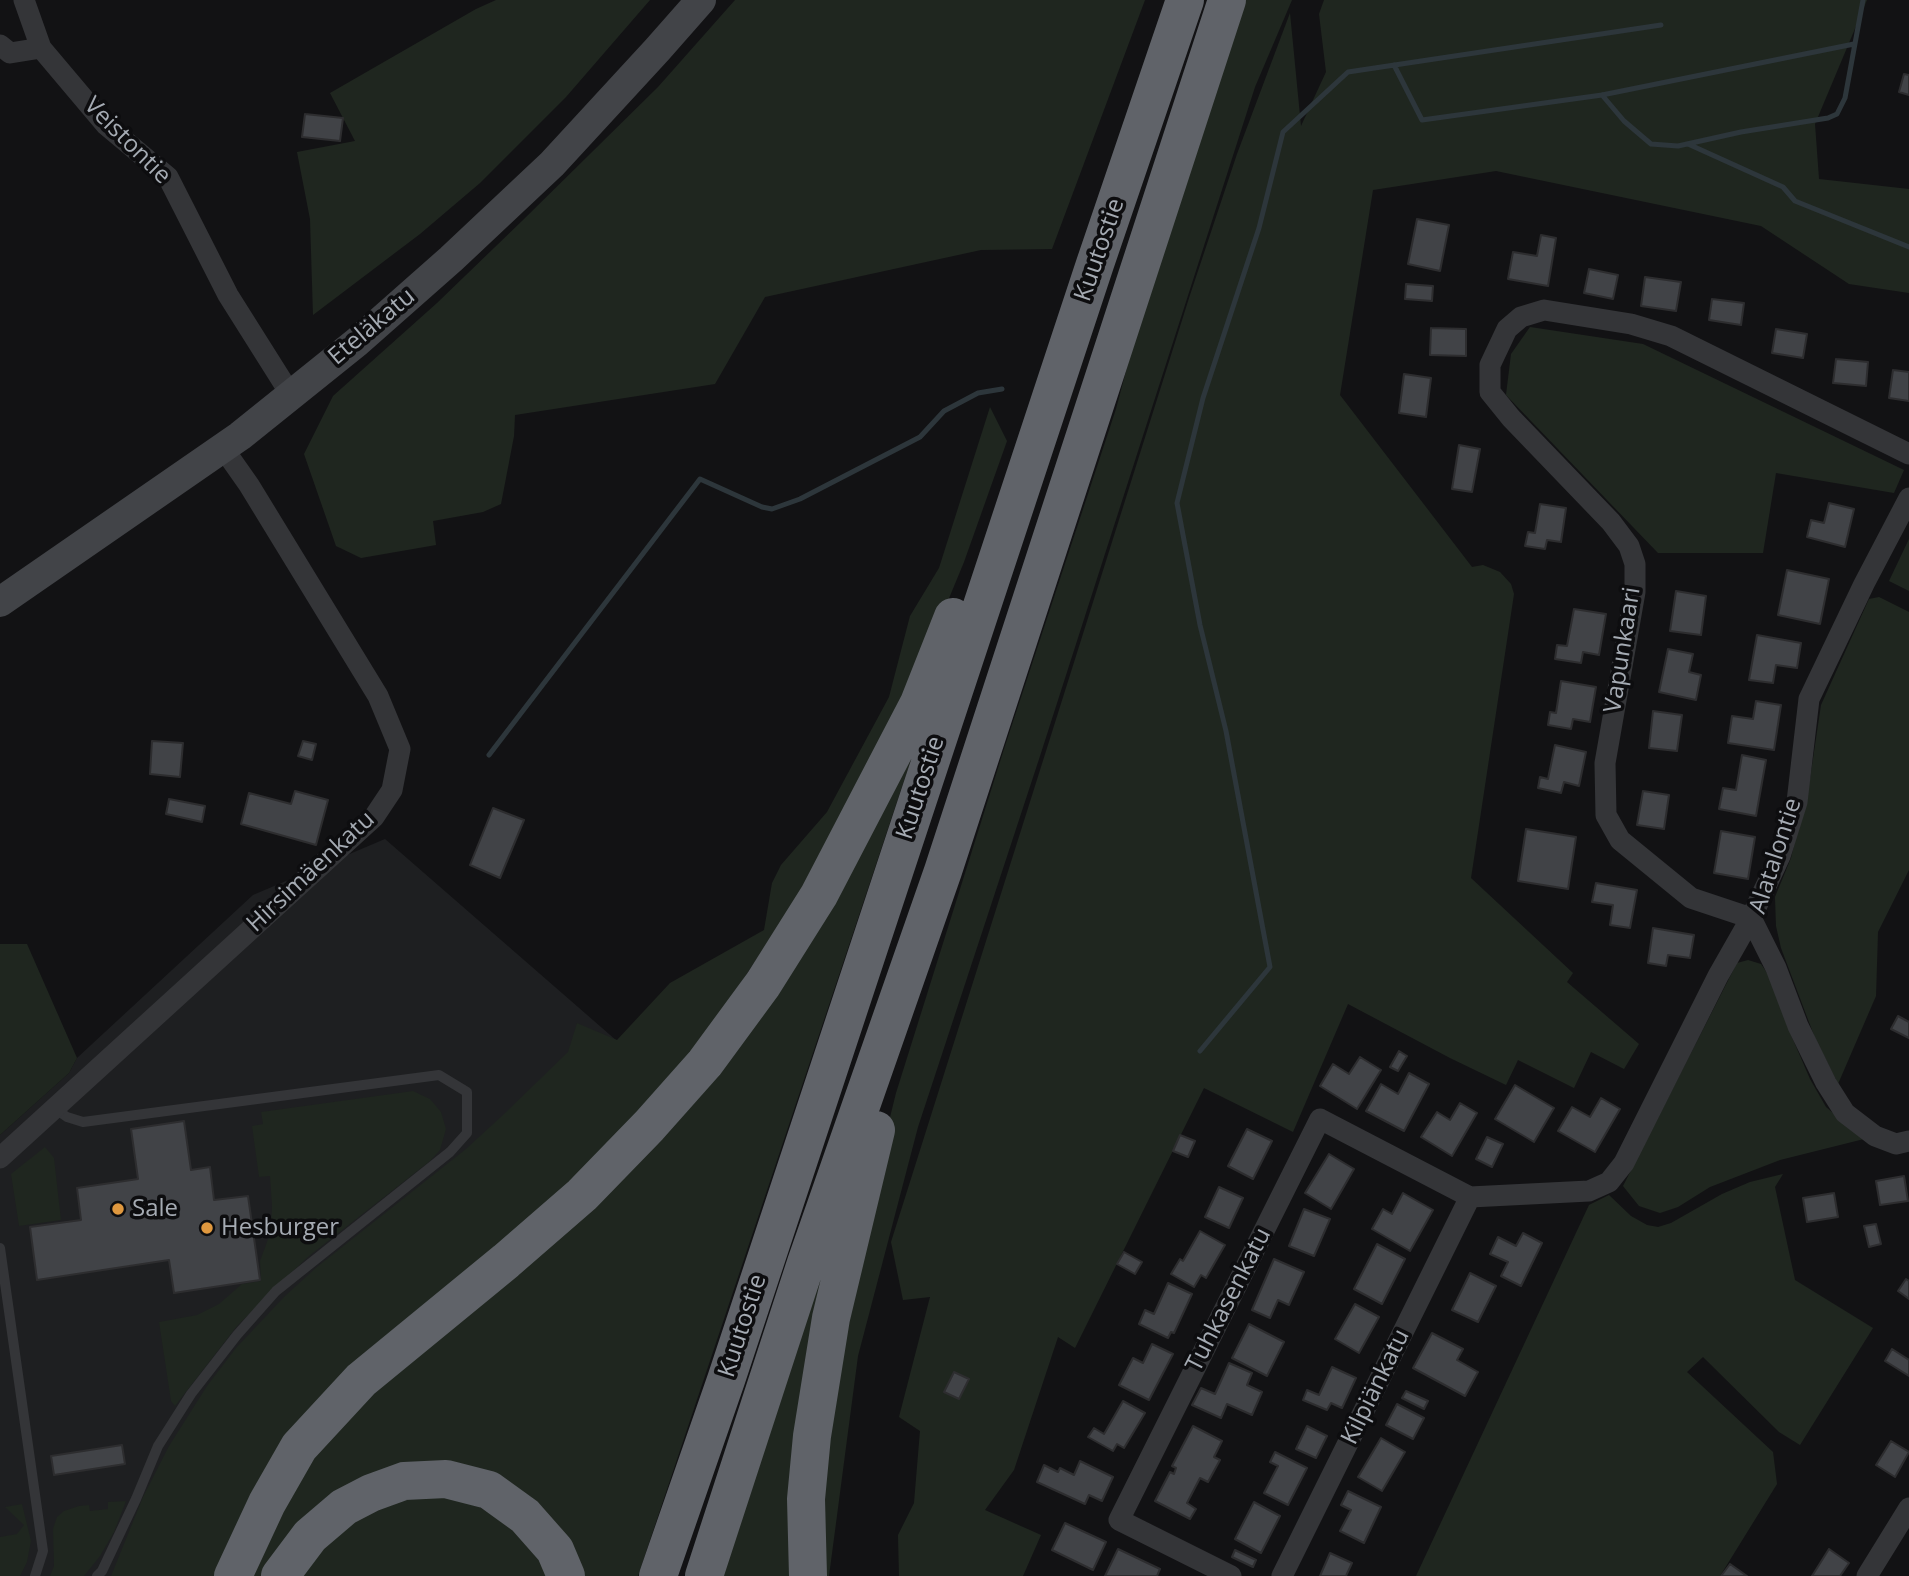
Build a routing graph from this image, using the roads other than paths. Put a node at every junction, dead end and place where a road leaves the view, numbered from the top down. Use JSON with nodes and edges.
{"nodes":[{"id":1,"x":24,"y":0,"type":"edge"},
{"id":2,"x":701,"y":0,"type":"edge"},
{"id":3,"x":1185,"y":0,"type":"edge"},
{"id":4,"x":1227,"y":0,"type":"edge"},
{"id":5,"x":0,"y":45,"type":"edge"},
{"id":6,"x":41,"y":48,"type":"junction"},
{"id":7,"x":1094,"y":264,"type":"junction"},
{"id":8,"x":291,"y":395,"type":"junction"},
{"id":9,"x":223,"y":448,"type":"junction"},
{"id":10,"x":1909,"y":454,"type":"edge"},
{"id":11,"x":1909,"y":498,"type":"edge"},
{"id":12,"x":0,"y":602,"type":"edge"},
{"id":13,"x":943,"y":871,"type":"junction"},
{"id":14,"x":1751,"y":918,"type":"junction"},
{"id":15,"x":54,"y":1108,"type":"junction"},
{"id":16,"x":1903,"y":1143,"type":"edge"},
{"id":17,"x":0,"y":1158,"type":"edge"},
{"id":18,"x":1470,"y":1197,"type":"junction"},
{"id":19,"x":0,"y":1248,"type":"edge"},
{"id":20,"x":2,"y":1273,"type":"edge"},
{"id":21,"x":1909,"y":1508,"type":"edge"},
{"id":22,"x":1902,"y":1536,"type":"edge"},
{"id":23,"x":35,"y":1576,"type":"edge"},
{"id":24,"x":97,"y":1576,"type":"edge"},
{"id":25,"x":233,"y":1576,"type":"edge"},
{"id":26,"x":280,"y":1576,"type":"edge"},
{"id":27,"x":566,"y":1576,"type":"edge"},
{"id":28,"x":658,"y":1576,"type":"edge"},
{"id":29,"x":704,"y":1576,"type":"edge"},
{"id":30,"x":808,"y":1576,"type":"edge"},
{"id":31,"x":1231,"y":1576,"type":"edge"},
{"id":32,"x":1282,"y":1576,"type":"edge"},
{"id":33,"x":1867,"y":1576,"type":"edge"}],
"edges":[{"from":1,"to":6,"type":"street","name":"Veistontie"},
{"from":2,"to":8,"type":"main road","name":"Eteläkatu"},
{"from":3,"to":7,"type":"highway","name":"Kuutostie"},
{"from":4,"to":13,"type":"highway","name":"Kuutostie"},
{"from":5,"to":6,"type":"street"},
{"from":6,"to":8,"type":"street","name":"Veistontie"},
{"from":7,"to":25,"type":"highway"},
{"from":7,"to":28,"type":"highway","name":"Kuutostie"},
{"from":8,"to":9,"type":"main road","name":"Eteläkatu"},
{"from":9,"to":12,"type":"main road","name":"Eteläkatu"},
{"from":9,"to":15,"type":"street","name":"Hirsimäenkatu"},
{"from":10,"to":14,"type":"street","name":"Vapunkaari"},
{"from":11,"to":14,"type":"street","name":"Alatalontie"},
{"from":13,"to":29,"type":"highway","name":"Kuutostie"},
{"from":13,"to":30,"type":"highway"},
{"from":14,"to":16,"type":"street","name":"Alatalontie"},
{"from":14,"to":18,"type":"street"},
{"from":15,"to":17,"type":"street","name":"Hirsimäenkatu"},
{"from":15,"to":24,"type":"lane"},
{"from":18,"to":31,"type":"street","name":"Tuhkasenkatu"},
{"from":18,"to":32,"type":"street","name":"Kilpiänkatu"},
{"from":19,"to":20,"type":"lane"},
{"from":20,"to":23,"type":"lane"},
{"from":21,"to":22,"type":"street"},
{"from":22,"to":33,"type":"street"},
{"from":26,"to":27,"type":"highway"}]}
